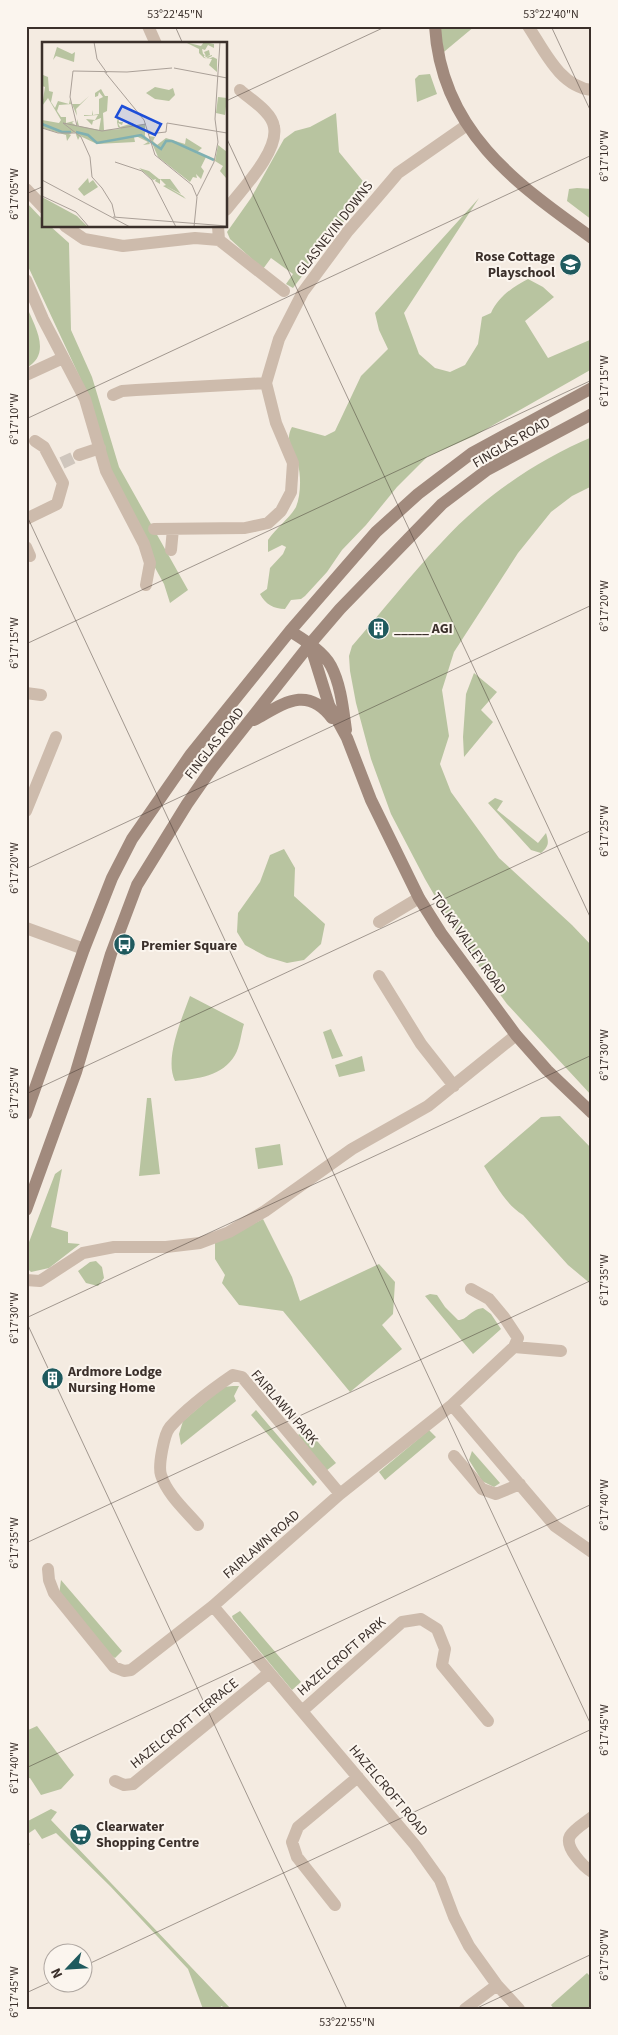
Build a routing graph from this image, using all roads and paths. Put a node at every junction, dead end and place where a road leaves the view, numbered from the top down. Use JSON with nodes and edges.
{"nodes":[{"id":1,"x":148,"y":26,"type":"edge"},
{"id":2,"x":435,"y":26,"type":"edge"},
{"id":3,"x":528,"y":26,"type":"edge"},
{"id":4,"x":155,"y":42,"type":"edge"},
{"id":5,"x":240,"y":90,"type":"dead end"},
{"id":6,"x":592,"y":90,"type":"edge"},
{"id":7,"x":467,"y":125,"type":"junction"},
{"id":8,"x":26,"y":189,"type":"edge"},
{"id":9,"x":42,"y":206,"type":"edge"},
{"id":10,"x":228,"y":207,"type":"edge"},
{"id":11,"x":68,"y":228,"type":"edge"},
{"id":12,"x":218,"y":228,"type":"edge"},
{"id":13,"x":592,"y":238,"type":"edge"},
{"id":14,"x":219,"y":240,"type":"junction"},
{"id":15,"x":26,"y":280,"type":"edge"},
{"id":16,"x":284,"y":291,"type":"dead end"},
{"id":17,"x":63,"y":358,"type":"junction"},
{"id":18,"x":26,"y":375,"type":"edge"},
{"id":19,"x":266,"y":383,"type":"junction"},
{"id":20,"x":592,"y":388,"type":"edge"},
{"id":21,"x":113,"y":395,"type":"dead end"},
{"id":22,"x":592,"y":414,"type":"edge"},
{"id":23,"x":35,"y":440,"type":"dead end"},
{"id":24,"x":100,"y":448,"type":"junction"},
{"id":25,"x":79,"y":456,"type":"tunnel mouth"},
{"id":26,"x":26,"y":519,"type":"edge"},
{"id":27,"x":173,"y":529,"type":"junction"},
{"id":28,"x":154,"y":530,"type":"dead end"},
{"id":29,"x":172,"y":550,"type":"dead end"},
{"id":30,"x":146,"y":585,"type":"dead end"},
{"id":31,"x":290,"y":632,"type":"junction"},
{"id":32,"x":310,"y":644,"type":"junction"},
{"id":33,"x":26,"y":693,"type":"edge"},
{"id":34,"x":41,"y":695,"type":"dead end"},
{"id":35,"x":249,"y":722,"type":"junction"},
{"id":36,"x":56,"y":737,"type":"dead end"},
{"id":37,"x":347,"y":738,"type":"junction"},
{"id":38,"x":26,"y":811,"type":"edge"},
{"id":39,"x":419,"y":898,"type":"junction"},
{"id":40,"x":380,"y":922,"type":"dead end"},
{"id":41,"x":26,"y":928,"type":"edge"},
{"id":42,"x":84,"y":949,"type":"junction"},
{"id":43,"x":379,"y":976,"type":"dead end"},
{"id":44,"x":516,"y":1035,"type":"junction"},
{"id":45,"x":454,"y":1086,"type":"junction"},
{"id":46,"x":592,"y":1113,"type":"edge"},
{"id":47,"x":26,"y":1114,"type":"edge"},
{"id":48,"x":26,"y":1210,"type":"edge"},
{"id":49,"x":26,"y":1280,"type":"edge"},
{"id":50,"x":471,"y":1289,"type":"dead end"},
{"id":51,"x":514,"y":1347,"type":"junction"},
{"id":52,"x":561,"y":1351,"type":"dead end"},
{"id":53,"x":452,"y":1405,"type":"junction"},
{"id":54,"x":454,"y":1456,"type":"dead end"},
{"id":55,"x":520,"y":1484,"type":"junction"},
{"id":56,"x":340,"y":1494,"type":"junction"},
{"id":57,"x":198,"y":1524,"type":"dead end"},
{"id":58,"x":592,"y":1552,"type":"edge"},
{"id":59,"x":48,"y":1569,"type":"dead end"},
{"id":60,"x":213,"y":1606,"type":"junction"},
{"id":61,"x":269,"y":1673,"type":"junction"},
{"id":62,"x":302,"y":1711,"type":"junction"},
{"id":63,"x":488,"y":1721,"type":"dead end"},
{"id":64,"x":358,"y":1777,"type":"junction"},
{"id":65,"x":115,"y":1780,"type":"dead end"},
{"id":66,"x":592,"y":1817,"type":"edge"},
{"id":67,"x":592,"y":1872,"type":"edge"},
{"id":68,"x":335,"y":1905,"type":"dead end"},
{"id":69,"x":497,"y":1984,"type":"junction"},
{"id":70,"x":465,"y":2009,"type":"edge"},
{"id":71,"x":519,"y":2009,"type":"edge"}],
"edges":[{"from":1,"to":4,"type":"street"},
{"from":2,"to":7,"type":"main road"},
{"from":3,"to":6,"type":"street"},
{"from":5,"to":10,"type":"street"},
{"from":7,"to":13,"type":"main road"},
{"from":7,"to":19,"type":"street","name":"GLASNEVIN DOWNS"},
{"from":8,"to":9,"type":"street"},
{"from":11,"to":14,"type":"street"},
{"from":12,"to":14,"type":"street"},
{"from":14,"to":16,"type":"street"},
{"from":15,"to":17,"type":"street"},
{"from":17,"to":18,"type":"street"},
{"from":17,"to":24,"type":"street"},
{"from":19,"to":21,"type":"street"},
{"from":19,"to":27,"type":"street"},
{"from":20,"to":31,"type":"main road","name":"FINGLAS ROAD"},
{"from":22,"to":32,"type":"main road","name":"FINGLAS ROAD"},
{"from":23,"to":26,"type":"street"},
{"from":24,"to":25,"type":"street"},
{"from":24,"to":30,"type":"street"},
{"from":27,"to":28,"type":"street"},
{"from":27,"to":29,"type":"street"},
{"from":31,"to":32,"type":"main road"},
{"from":31,"to":42,"type":"main road","name":"FINGLAS ROAD"},
{"from":32,"to":35,"type":"main road","name":"FINGLAS ROAD"},
{"from":32,"to":37,"type":"main road","name":"TOLKA VALLEY ROAD"},
{"from":33,"to":34,"type":"street"},
{"from":35,"to":37,"type":"main road"},
{"from":35,"to":48,"type":"main road","name":"FINGLAS ROAD"},
{"from":36,"to":38,"type":"street"},
{"from":37,"to":39,"type":"main road","name":"TOLKA VALLEY ROAD"},
{"from":39,"to":40,"type":"street"},
{"from":39,"to":44,"type":"main road","name":"TOLKA VALLEY ROAD"},
{"from":41,"to":42,"type":"street"},
{"from":42,"to":47,"type":"main road","name":"FINGLAS ROAD"},
{"from":43,"to":45,"type":"street"},
{"from":44,"to":45,"type":"street"},
{"from":44,"to":46,"type":"main road","name":"TOLKA VALLEY ROAD"},
{"from":45,"to":49,"type":"street"},
{"from":50,"to":51,"type":"street"},
{"from":51,"to":52,"type":"street"},
{"from":51,"to":53,"type":"street","name":"FAIRLAWN ROAD"},
{"from":53,"to":55,"type":"street"},
{"from":53,"to":56,"type":"street","name":"FAIRLAWN ROAD"},
{"from":54,"to":55,"type":"street"},
{"from":55,"to":58,"type":"street"},
{"from":56,"to":57,"type":"street","name":"FAIRLAWN PARK"},
{"from":56,"to":60,"type":"street","name":"FAIRLAWN ROAD"},
{"from":59,"to":60,"type":"street","name":"FAIRLAWN ROAD"},
{"from":60,"to":61,"type":"street","name":"HAZELCROFT ROAD"},
{"from":61,"to":62,"type":"street","name":"HAZELCROFT ROAD"},
{"from":61,"to":65,"type":"street","name":"HAZELCROFT TERRACE"},
{"from":62,"to":63,"type":"street","name":"HAZELCROFT PARK"},
{"from":62,"to":64,"type":"street","name":"HAZELCROFT ROAD"},
{"from":64,"to":68,"type":"street"},
{"from":64,"to":69,"type":"street","name":"HAZELCROFT ROAD"},
{"from":66,"to":67,"type":"street"},
{"from":69,"to":70,"type":"street"},
{"from":69,"to":71,"type":"street","name":"HAZELCROFT ROAD"}]}
